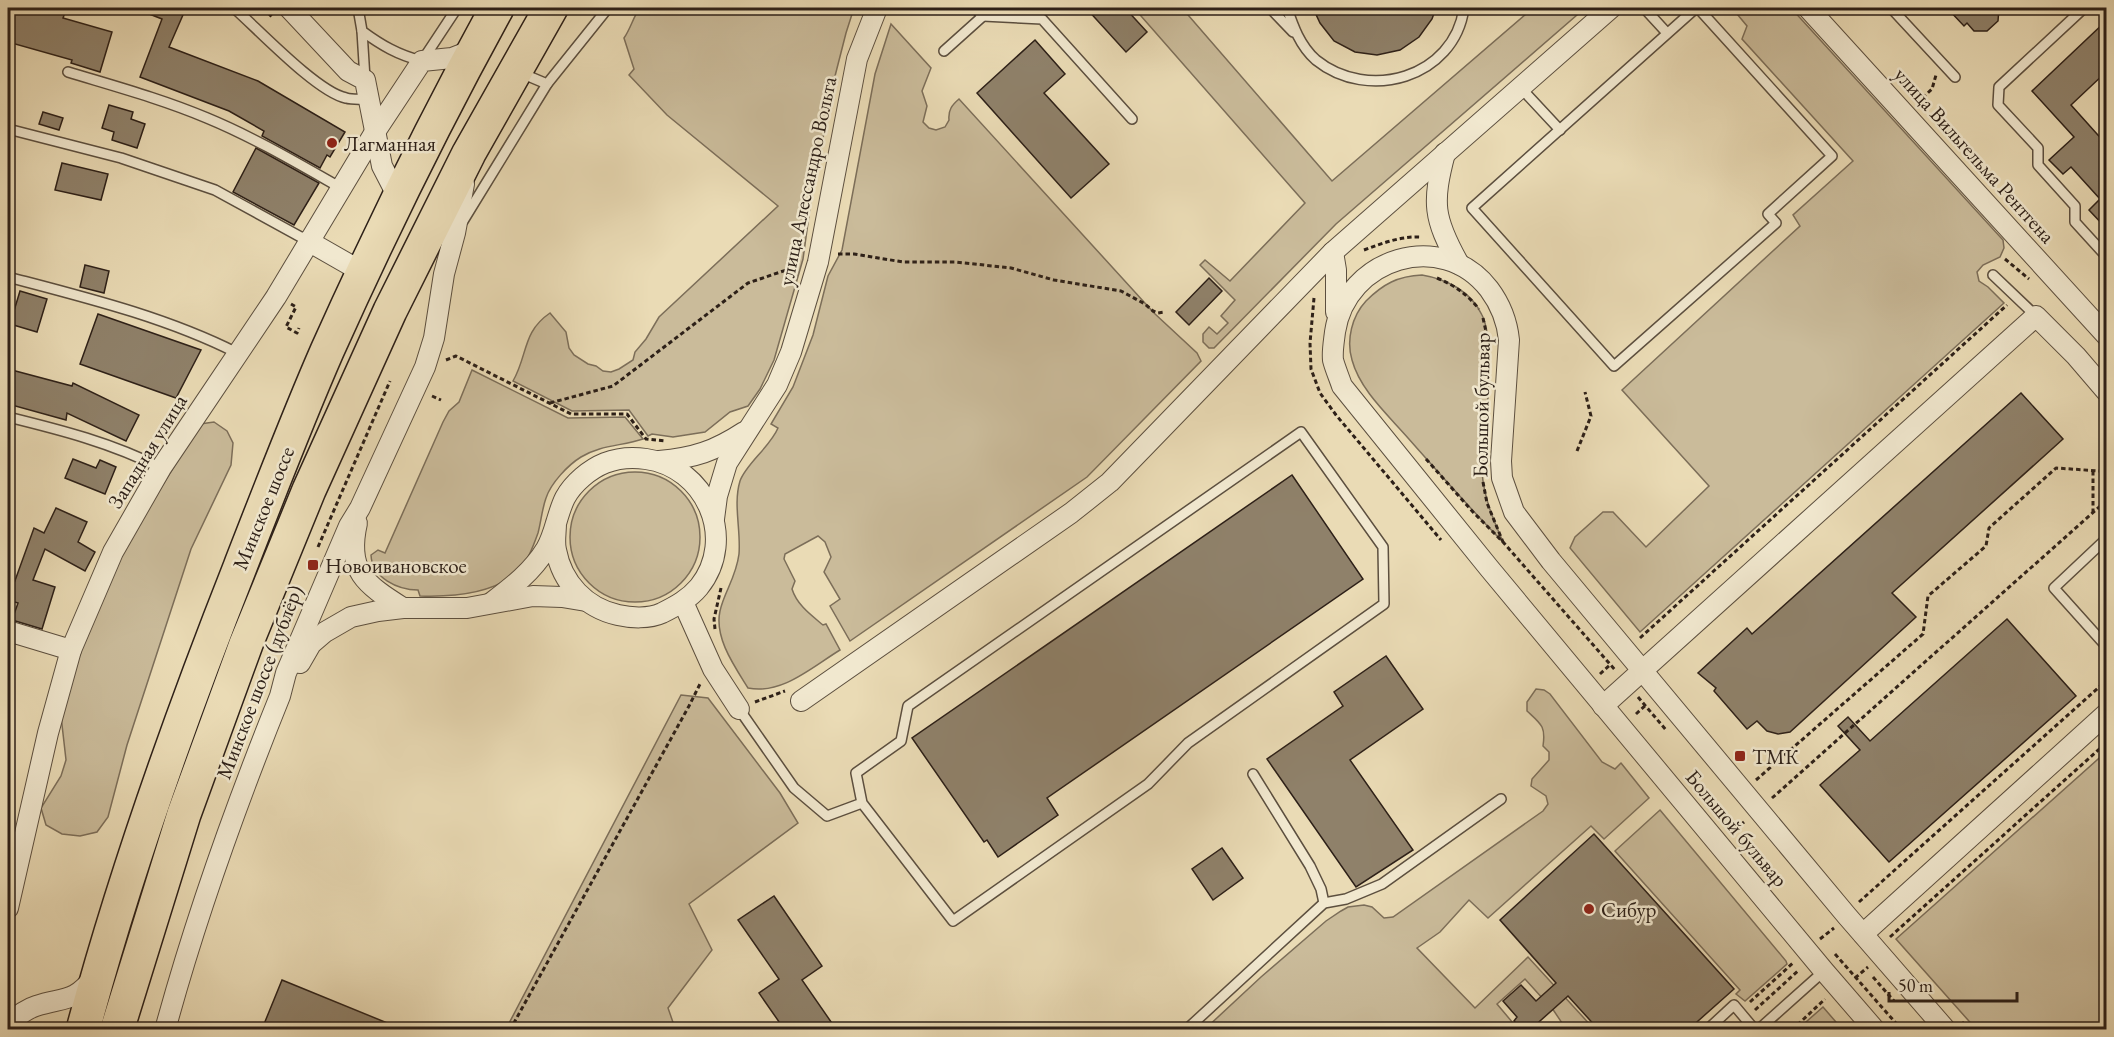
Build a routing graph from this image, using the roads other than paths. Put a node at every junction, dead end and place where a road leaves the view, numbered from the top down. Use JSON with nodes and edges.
{"nodes":[{"id":1,"x":234,"y":8,"type":"edge"},
{"id":2,"x":289,"y":8,"type":"edge"},
{"id":3,"x":358,"y":8,"type":"edge"},
{"id":4,"x":457,"y":8,"type":"edge"},
{"id":5,"x":497,"y":8,"type":"edge"},
{"id":6,"x":552,"y":8,"type":"edge"},
{"id":7,"x":608,"y":8,"type":"edge"},
{"id":8,"x":877,"y":8,"type":"edge"},
{"id":9,"x":975,"y":8,"type":"edge"},
{"id":10,"x":1270,"y":8,"type":"edge"},
{"id":11,"x":1287,"y":8,"type":"edge"},
{"id":12,"x":1464,"y":8,"type":"edge"},
{"id":13,"x":1611,"y":8,"type":"edge"},
{"id":14,"x":1644,"y":8,"type":"edge"},
{"id":15,"x":1697,"y":8,"type":"edge"},
{"id":16,"x":1808,"y":8,"type":"edge"},
{"id":17,"x":1891,"y":8,"type":"edge"},
{"id":18,"x":2084,"y":8,"type":"edge"},
{"id":19,"x":983,"y":16,"type":"junction"},
{"id":20,"x":362,"y":31,"type":"junction"},
{"id":21,"x":1667,"y":33,"type":"junction"},
{"id":22,"x":1296,"y":35,"type":"junction"},
{"id":23,"x":475,"y":49,"type":"junction"},
{"id":24,"x":944,"y":51,"type":"dead end"},
{"id":25,"x":422,"y":62,"type":"junction"},
{"id":26,"x":516,"y":70,"type":"junction"},
{"id":27,"x":68,"y":72,"type":"dead end"},
{"id":28,"x":1955,"y":77,"type":"dead end"},
{"id":29,"x":547,"y":84,"type":"junction"},
{"id":30,"x":1520,"y":87,"type":"junction"},
{"id":31,"x":367,"y":89,"type":"junction"},
{"id":32,"x":1132,"y":119,"type":"dead end"},
{"id":33,"x":8,"y":129,"type":"edge"},
{"id":34,"x":1560,"y":130,"type":"junction"},
{"id":35,"x":375,"y":132,"type":"junction"},
{"id":36,"x":469,"y":153,"type":"junction"},
{"id":37,"x":1445,"y":153,"type":"junction"},
{"id":38,"x":340,"y":188,"type":"junction"},
{"id":39,"x":399,"y":200,"type":"junction"},
{"id":40,"x":455,"y":233,"type":"junction"},
{"id":41,"x":308,"y":241,"type":"junction"},
{"id":42,"x":1333,"y":252,"type":"junction"},
{"id":43,"x":2106,"y":256,"type":"edge"},
{"id":44,"x":1459,"y":264,"type":"junction"},
{"id":45,"x":364,"y":273,"type":"junction"},
{"id":46,"x":1993,"y":275,"type":"dead end"},
{"id":47,"x":8,"y":277,"type":"edge"},
{"id":48,"x":2036,"y":316,"type":"junction"},
{"id":49,"x":1336,"y":322,"type":"junction"},
{"id":50,"x":2106,"y":335,"type":"edge"},
{"id":51,"x":237,"y":353,"type":"junction"},
{"id":52,"x":2106,"y":391,"type":"edge"},
{"id":53,"x":8,"y":417,"type":"edge"},
{"id":54,"x":751,"y":427,"type":"junction"},
{"id":55,"x":659,"y":461,"type":"junction"},
{"id":56,"x":161,"y":468,"type":"junction"},
{"id":57,"x":360,"y":508,"type":"junction"},
{"id":58,"x":714,"y":521,"type":"junction"},
{"id":59,"x":556,"y":523,"type":"junction"},
{"id":60,"x":2106,"y":538,"type":"edge"},
{"id":61,"x":586,"y":602,"type":"junction"},
{"id":62,"x":683,"y":602,"type":"junction"},
{"id":63,"x":491,"y":603,"type":"junction"},
{"id":64,"x":403,"y":608,"type":"junction"},
{"id":65,"x":8,"y":631,"type":"edge"},
{"id":66,"x":2106,"y":646,"type":"edge"},
{"id":67,"x":70,"y":650,"type":"junction"},
{"id":68,"x":1643,"y":671,"type":"junction"},
{"id":69,"x":797,"y":695,"type":"road end"},
{"id":70,"x":280,"y":696,"type":"junction"},
{"id":71,"x":1604,"y":706,"type":"junction"},
{"id":72,"x":739,"y":709,"type":"joint"},
{"id":73,"x":2106,"y":714,"type":"edge"},
{"id":74,"x":1253,"y":774,"type":"dead end"},
{"id":75,"x":1501,"y":800,"type":"dead end"},
{"id":76,"x":862,"y":803,"type":"junction"},
{"id":77,"x":1324,"y":903,"type":"junction"},
{"id":78,"x":8,"y":908,"type":"edge"},
{"id":79,"x":1863,"y":934,"type":"junction"},
{"id":80,"x":1824,"y":971,"type":"junction"},
{"id":81,"x":98,"y":973,"type":"junction"},
{"id":82,"x":8,"y":1024,"type":"edge"},
{"id":83,"x":82,"y":1029,"type":"edge"},
{"id":84,"x":117,"y":1029,"type":"edge"},
{"id":85,"x":165,"y":1029,"type":"edge"},
{"id":86,"x":1186,"y":1029,"type":"edge"},
{"id":87,"x":1707,"y":1029,"type":"edge"},
{"id":88,"x":1757,"y":1029,"type":"edge"},
{"id":89,"x":1875,"y":1029,"type":"edge"},
{"id":90,"x":1946,"y":1029,"type":"edge"}],
"edges":[{"from":1,"to":31,"type":"lane"},
{"from":2,"to":31,"type":"street"},
{"from":3,"to":20,"type":"lane"},
{"from":4,"to":25,"type":"lane"},
{"from":5,"to":23,"type":"highway","name":"Минское шоссе"},
{"from":6,"to":26,"type":"highway","name":"Минское шоссе"},
{"from":7,"to":29,"type":"lane"},
{"from":8,"to":54,"type":"street","name":"улица Алессандро Вольта"},
{"from":9,"to":19,"type":"lane"},
{"from":10,"to":22,"type":"lane"},
{"from":11,"to":22,"type":"lane"},
{"from":12,"to":22,"type":"lane"},
{"from":13,"to":30,"type":"street"},
{"from":14,"to":21,"type":"lane"},
{"from":15,"to":21,"type":"lane"},
{"from":15,"to":34,"type":"lane"},
{"from":16,"to":50,"type":"street","name":"улица Вильгельма Рентгена"},
{"from":17,"to":28,"type":"lane"},
{"from":18,"to":43,"type":"lane"},
{"from":19,"to":24,"type":"lane"},
{"from":19,"to":32,"type":"lane"},
{"from":20,"to":25,"type":"lane"},
{"from":20,"to":31,"type":"lane"},
{"from":21,"to":34,"type":"lane"},
{"from":23,"to":25,"type":"street"},
{"from":23,"to":39,"type":"highway","name":"Минское шоссе"},
{"from":25,"to":35,"type":"street","name":"Западная улица"},
{"from":26,"to":29,"type":"lane"},
{"from":26,"to":36,"type":"highway","name":"Минское шоссе"},
{"from":27,"to":38,"type":"lane"},
{"from":29,"to":40,"type":"lane"},
{"from":30,"to":34,"type":"lane"},
{"from":30,"to":37,"type":"street"},
{"from":31,"to":35,"type":"street"},
{"from":33,"to":41,"type":"lane"},
{"from":35,"to":38,"type":"street","name":"Западная улица"},
{"from":35,"to":39,"type":"street"},
{"from":36,"to":40,"type":"street","name":"Минское шоссе (дублёр)"},
{"from":36,"to":84,"type":"highway","name":"Минское шоссе"},
{"from":37,"to":42,"type":"street"},
{"from":37,"to":44,"type":"street"},
{"from":38,"to":41,"type":"street","name":"Западная улица"},
{"from":39,"to":45,"type":"highway","name":"Минское шоссе"},
{"from":40,"to":57,"type":"street","name":"Минское шоссе (дублёр)"},
{"from":41,"to":45,"type":"street"},
{"from":41,"to":51,"type":"street","name":"Западная улица"},
{"from":42,"to":49,"type":"street"},
{"from":42,"to":69,"type":"street"},
{"from":44,"to":49,"type":"street","name":"Большой бульвар"},
{"from":44,"to":68,"type":"street","name":"Большой бульвар"},
{"from":45,"to":81,"type":"highway","name":"Минское шоссе"},
{"from":46,"to":48,"type":"lane"},
{"from":47,"to":51,"type":"lane"},
{"from":48,"to":52,"type":"street"},
{"from":48,"to":68,"type":"street"},
{"from":49,"to":71,"type":"street","name":"Большой бульвар"},
{"from":51,"to":56,"type":"street","name":"Западная улица"},
{"from":53,"to":56,"type":"lane"},
{"from":54,"to":55,"type":"street"},
{"from":54,"to":58,"type":"street","name":"улица Алессандро Вольта"},
{"from":55,"to":58,"type":"street"},
{"from":55,"to":59,"type":"street"},
{"from":56,"to":67,"type":"street","name":"Западная улица"},
{"from":57,"to":64,"type":"street"},
{"from":57,"to":70,"type":"street","name":"Минское шоссе (дублёр)"},
{"from":58,"to":62,"type":"street"},
{"from":59,"to":61,"type":"street"},
{"from":59,"to":63,"type":"street"},
{"from":60,"to":66,"type":"lane"},
{"from":61,"to":62,"type":"street"},
{"from":61,"to":63,"type":"street"},
{"from":62,"to":72,"type":"street"},
{"from":63,"to":64,"type":"street"},
{"from":64,"to":70,"type":"street"},
{"from":65,"to":67,"type":"street"},
{"from":67,"to":78,"type":"street","name":"Западная улица"},
{"from":68,"to":71,"type":"street"},
{"from":68,"to":79,"type":"street","name":"Большой бульвар"},
{"from":70,"to":85,"type":"street","name":"Минское шоссе (дублёр)"},
{"from":71,"to":80,"type":"street","name":"Большой бульвар"},
{"from":72,"to":76,"type":"lane"},
{"from":73,"to":79,"type":"street"},
{"from":74,"to":77,"type":"lane"},
{"from":75,"to":77,"type":"lane"},
{"from":76,"to":76,"type":"lane"},
{"from":77,"to":86,"type":"lane"},
{"from":79,"to":90,"type":"street","name":"Большой бульвар"},
{"from":80,"to":88,"type":"lane"},
{"from":80,"to":89,"type":"street","name":"Большой бульвар"},
{"from":81,"to":82,"type":"street"},
{"from":81,"to":83,"type":"highway","name":"Минское шоссе"},
{"from":87,"to":88,"type":"lane"}]}
